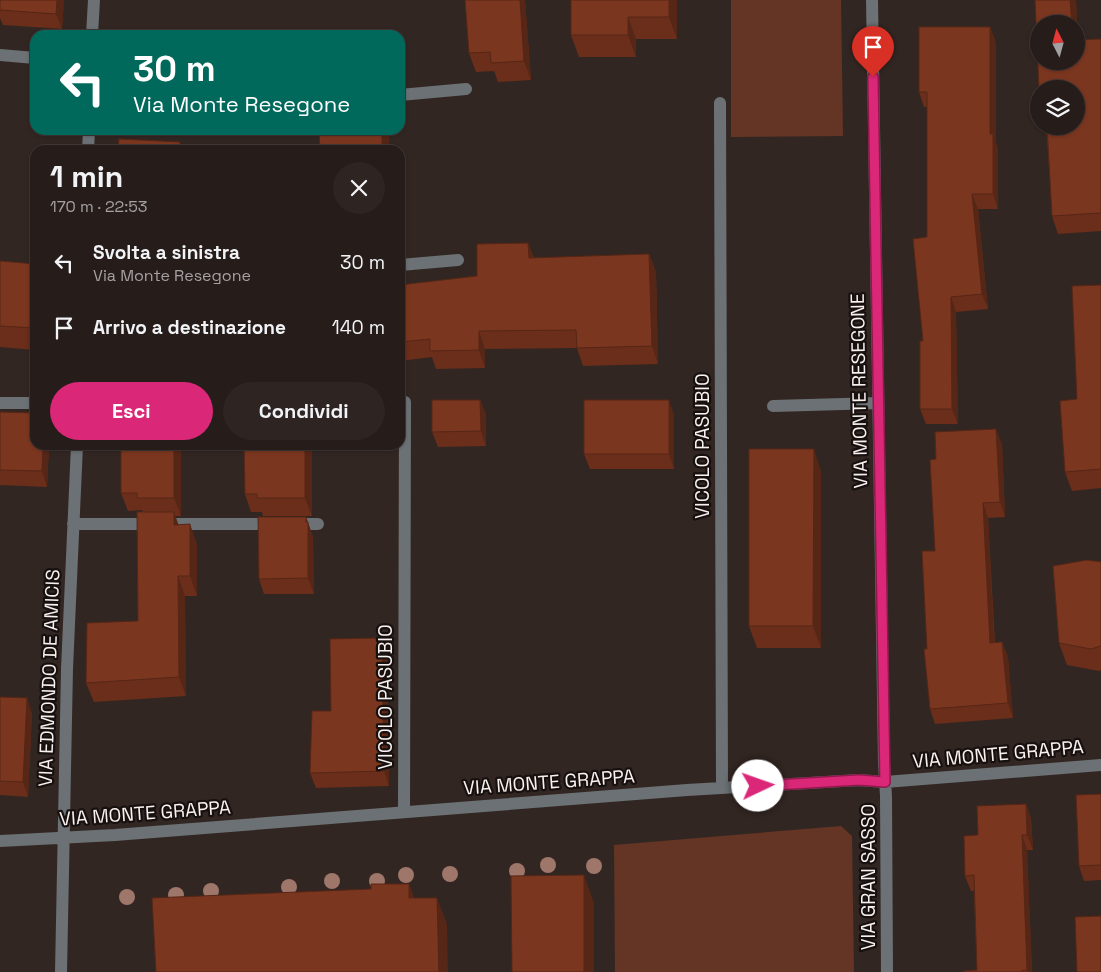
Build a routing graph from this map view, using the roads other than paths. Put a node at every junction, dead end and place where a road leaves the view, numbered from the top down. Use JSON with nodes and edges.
{"nodes":[{"id":1,"x":94,"y":0,"type":"edge"},
{"id":2,"x":872,"y":0,"type":"edge"},
{"id":3,"x":92,"y":30,"type":"edge"},
{"id":4,"x":0,"y":55,"type":"edge"},
{"id":5,"x":30,"y":58,"type":"edge"},
{"id":6,"x":466,"y":89,"type":"dead end"},
{"id":7,"x":405,"y":95,"type":"edge"},
{"id":8,"x":720,"y":104,"type":"dead end"},
{"id":9,"x":458,"y":260,"type":"dead end"},
{"id":10,"x":405,"y":265,"type":"edge"},
{"id":11,"x":0,"y":403,"type":"edge"},
{"id":12,"x":878,"y":403,"type":"junction"},
{"id":13,"x":30,"y":404,"type":"edge"},
{"id":14,"x":773,"y":406,"type":"dead end"},
{"id":15,"x":77,"y":450,"type":"edge"},
{"id":16,"x":404,"y":450,"type":"edge"},
{"id":17,"x":73,"y":524,"type":"junction"},
{"id":18,"x":318,"y":524,"type":"dead end"},
{"id":19,"x":1101,"y":765,"type":"edge"},
{"id":20,"x":885,"y":782,"type":"junction"},
{"id":21,"x":722,"y":788,"type":"junction"},
{"id":22,"x":404,"y":812,"type":"junction"},
{"id":23,"x":64,"y":838,"type":"junction"},
{"id":24,"x":0,"y":841,"type":"edge"},
{"id":25,"x":61,"y":972,"type":"edge"},
{"id":26,"x":887,"y":972,"type":"edge"}],
"edges":[{"from":1,"to":3,"type":"street"},
{"from":2,"to":12,"type":"street","name":"VIA MONTE RESEGONE"},
{"from":4,"to":5,"type":"street"},
{"from":6,"to":7,"type":"street"},
{"from":8,"to":21,"type":"street","name":"VICOLO PASUBIO"},
{"from":9,"to":10,"type":"street"},
{"from":11,"to":13,"type":"street"},
{"from":12,"to":14,"type":"street"},
{"from":12,"to":20,"type":"street","name":"VIA MONTE RESEGONE"},
{"from":15,"to":17,"type":"street","name":"VIA EDMONDO DE AMICIS"},
{"from":16,"to":22,"type":"street","name":"VICOLO PASUBIO"},
{"from":17,"to":18,"type":"street"},
{"from":17,"to":23,"type":"street","name":"VIA EDMONDO DE AMICIS"},
{"from":19,"to":20,"type":"street","name":"VIA MONTE GRAPPA"},
{"from":20,"to":21,"type":"street","name":"VIA MONTE GRAPPA"},
{"from":20,"to":26,"type":"street","name":"VIA GRAN SASSO"},
{"from":21,"to":22,"type":"street","name":"VIA MONTE GRAPPA"},
{"from":22,"to":23,"type":"street","name":"VIA MONTE GRAPPA"},
{"from":23,"to":24,"type":"street","name":"VIA MONTE GRAPPA"},
{"from":23,"to":25,"type":"street","name":"VIA EDMONDO DE AMICIS"}]}
